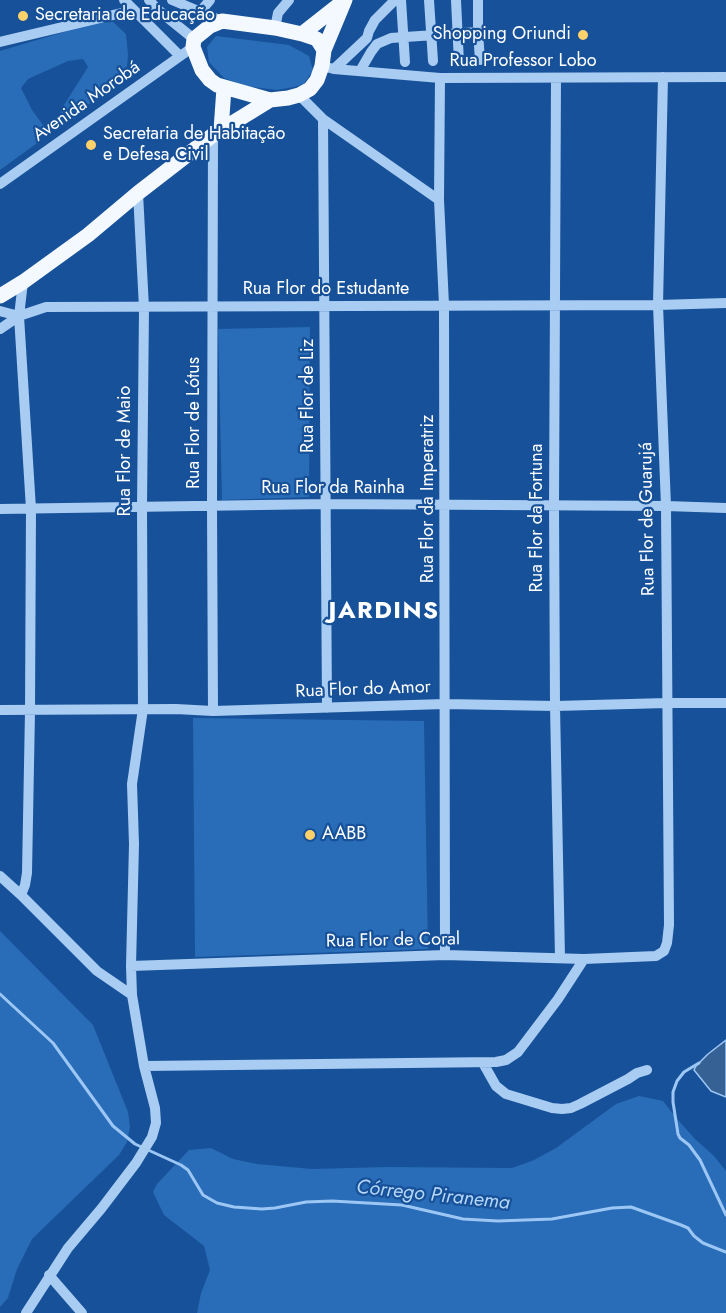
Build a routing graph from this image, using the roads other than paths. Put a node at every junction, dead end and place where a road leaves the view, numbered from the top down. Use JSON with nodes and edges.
{"nodes":[{"id":1,"x":124,"y":0,"type":"edge"},
{"id":2,"x":149,"y":0,"type":"edge"},
{"id":3,"x":165,"y":0,"type":"edge"},
{"id":4,"x":172,"y":0,"type":"edge"},
{"id":5,"x":210,"y":0,"type":"edge"},
{"id":6,"x":288,"y":0,"type":"edge"},
{"id":7,"x":395,"y":0,"type":"edge"},
{"id":8,"x":401,"y":0,"type":"edge"},
{"id":9,"x":429,"y":0,"type":"edge"},
{"id":10,"x":456,"y":0,"type":"edge"},
{"id":11,"x":478,"y":0,"type":"edge"},
{"id":12,"x":345,"y":1,"type":"edge"},
{"id":13,"x":157,"y":9,"type":"junction"},
{"id":14,"x":134,"y":10,"type":"junction"},
{"id":15,"x":200,"y":12,"type":"junction"},
{"id":16,"x":222,"y":21,"type":"junction"},
{"id":17,"x":275,"y":28,"type":"junction"},
{"id":18,"x":478,"y":32,"type":"junction"},
{"id":19,"x":457,"y":33,"type":"junction"},
{"id":20,"x":302,"y":34,"type":"junction"},
{"id":21,"x":430,"y":35,"type":"junction"},
{"id":22,"x":404,"y":37,"type":"junction"},
{"id":23,"x":0,"y":42,"type":"edge"},
{"id":24,"x":193,"y":43,"type":"junction"},
{"id":25,"x":324,"y":50,"type":"junction"},
{"id":26,"x":180,"y":57,"type":"junction"},
{"id":27,"x":480,"y":60,"type":"dead end"},
{"id":28,"x":433,"y":61,"type":"dead end"},
{"id":29,"x":405,"y":62,"type":"dead end"},
{"id":30,"x":459,"y":63,"type":"dead end"},
{"id":31,"x":328,"y":68,"type":"junction"},
{"id":32,"x":360,"y":71,"type":"junction"},
{"id":33,"x":663,"y":77,"type":"junction"},
{"id":34,"x":726,"y":77,"type":"edge"},
{"id":35,"x":440,"y":78,"type":"junction"},
{"id":36,"x":555,"y":78,"type":"junction"},
{"id":37,"x":224,"y":88,"type":"junction"},
{"id":38,"x":299,"y":95,"type":"junction"},
{"id":39,"x":270,"y":100,"type":"junction"},
{"id":40,"x":323,"y":119,"type":"junction"},
{"id":41,"x":217,"y":132,"type":"junction"},
{"id":42,"x":0,"y":184,"type":"edge"},
{"id":43,"x":138,"y":193,"type":"junction"},
{"id":44,"x":439,"y":200,"type":"junction"},
{"id":45,"x":23,"y":282,"type":"junction"},
{"id":46,"x":0,"y":296,"type":"edge"},
{"id":47,"x":726,"y":303,"type":"edge"},
{"id":48,"x":444,"y":305,"type":"junction"},
{"id":49,"x":555,"y":305,"type":"junction"},
{"id":50,"x":658,"y":305,"type":"junction"},
{"id":51,"x":212,"y":306,"type":"junction"},
{"id":52,"x":326,"y":307,"type":"junction"},
{"id":53,"x":144,"y":308,"type":"junction"},
{"id":54,"x":0,"y":311,"type":"edge"},
{"id":55,"x":19,"y":316,"type":"junction"},
{"id":56,"x":0,"y":329,"type":"edge"},
{"id":57,"x":326,"y":504,"type":"junction"},
{"id":58,"x":446,"y":506,"type":"junction"},
{"id":59,"x":554,"y":506,"type":"junction"},
{"id":60,"x":666,"y":506,"type":"junction"},
{"id":61,"x":142,"y":507,"type":"junction"},
{"id":62,"x":212,"y":507,"type":"junction"},
{"id":63,"x":726,"y":508,"type":"edge"},
{"id":64,"x":0,"y":509,"type":"edge"},
{"id":65,"x":31,"y":509,"type":"junction"},
{"id":66,"x":667,"y":702,"type":"junction"},
{"id":67,"x":726,"y":703,"type":"edge"},
{"id":68,"x":445,"y":704,"type":"junction"},
{"id":69,"x":555,"y":706,"type":"junction"},
{"id":70,"x":327,"y":708,"type":"junction"},
{"id":71,"x":0,"y":710,"type":"edge"},
{"id":72,"x":143,"y":710,"type":"junction"},
{"id":73,"x":30,"y":711,"type":"junction"},
{"id":74,"x":213,"y":711,"type":"junction"},
{"id":75,"x":0,"y":876,"type":"edge"},
{"id":76,"x":21,"y":895,"type":"junction"},
{"id":77,"x":446,"y":955,"type":"junction"},
{"id":78,"x":656,"y":956,"type":"joint"},
{"id":79,"x":560,"y":958,"type":"junction"},
{"id":80,"x":584,"y":959,"type":"junction"},
{"id":81,"x":131,"y":966,"type":"junction"},
{"id":82,"x":132,"y":995,"type":"junction"},
{"id":83,"x":483,"y":1063,"type":"junction"},
{"id":84,"x":144,"y":1066,"type":"junction"},
{"id":85,"x":647,"y":1070,"type":"dead end"},
{"id":86,"x":50,"y":1275,"type":"junction"},
{"id":87,"x":26,"y":1313,"type":"edge"},
{"id":88,"x":82,"y":1313,"type":"edge"}],
"edges":[{"from":1,"to":14,"type":"street"},
{"from":2,"to":13,"type":"street"},
{"from":3,"to":13,"type":"street"},
{"from":4,"to":15,"type":"street"},
{"from":5,"to":15,"type":"street"},
{"from":6,"to":17,"type":"street"},
{"from":7,"to":31,"type":"street"},
{"from":8,"to":22,"type":"street"},
{"from":9,"to":21,"type":"street"},
{"from":10,"to":19,"type":"street"},
{"from":11,"to":18,"type":"street"},
{"from":12,"to":20,"type":"main road"},
{"from":12,"to":25,"type":"main road"},
{"from":13,"to":24,"type":"street"},
{"from":14,"to":23,"type":"street"},
{"from":14,"to":26,"type":"street"},
{"from":15,"to":16,"type":"street"},
{"from":16,"to":17,"type":"main road"},
{"from":16,"to":24,"type":"main road"},
{"from":17,"to":20,"type":"main road"},
{"from":18,"to":19,"type":"street"},
{"from":18,"to":27,"type":"street"},
{"from":19,"to":21,"type":"street"},
{"from":19,"to":30,"type":"street"},
{"from":20,"to":25,"type":"main road"},
{"from":21,"to":22,"type":"street"},
{"from":21,"to":28,"type":"street"},
{"from":22,"to":29,"type":"street"},
{"from":22,"to":32,"type":"street"},
{"from":24,"to":26,"type":"street","name":"Avenida Morobá"},
{"from":24,"to":37,"type":"main road"},
{"from":25,"to":31,"type":"main road"},
{"from":26,"to":42,"type":"street","name":"Avenida Morobá"},
{"from":31,"to":32,"type":"street","name":"Rua Professor Lobo"},
{"from":31,"to":38,"type":"main road"},
{"from":32,"to":35,"type":"street","name":"Rua Professor Lobo"},
{"from":33,"to":34,"type":"street","name":"Rua Professor Lobo"},
{"from":33,"to":36,"type":"street","name":"Rua Professor Lobo"},
{"from":33,"to":50,"type":"street","name":"Rua Flor de Guarujá"},
{"from":35,"to":36,"type":"street","name":"Rua Professor Lobo"},
{"from":35,"to":44,"type":"street","name":"Rua Flor da Imperatriz"},
{"from":36,"to":49,"type":"street","name":"Rua Flor da Fortuna"},
{"from":37,"to":39,"type":"main road"},
{"from":37,"to":41,"type":"main road"},
{"from":38,"to":39,"type":"main road"},
{"from":38,"to":40,"type":"street"},
{"from":39,"to":41,"type":"main road"},
{"from":40,"to":44,"type":"street"},
{"from":40,"to":52,"type":"street","name":"Rua Flor de Liz"},
{"from":41,"to":43,"type":"main road"},
{"from":41,"to":51,"type":"street","name":"Rua Flor de Lótus"},
{"from":43,"to":45,"type":"main road"},
{"from":43,"to":53,"type":"street","name":"Rua Flor de Maio"},
{"from":44,"to":48,"type":"street","name":"Rua Flor da Imperatriz"},
{"from":45,"to":46,"type":"main road"},
{"from":45,"to":55,"type":"street"},
{"from":47,"to":50,"type":"street","name":"Rua Flor do Estudante"},
{"from":48,"to":49,"type":"street","name":"Rua Flor do Estudante"},
{"from":48,"to":52,"type":"street","name":"Rua Flor do Estudante"},
{"from":48,"to":58,"type":"street","name":"Rua Flor da Imperatriz"},
{"from":49,"to":50,"type":"street","name":"Rua Flor do Estudante"},
{"from":49,"to":59,"type":"street","name":"Rua Flor da Fortuna"},
{"from":50,"to":60,"type":"street","name":"Rua Flor de Guarujá"},
{"from":51,"to":52,"type":"street","name":"Rua Flor do Estudante"},
{"from":51,"to":53,"type":"street","name":"Rua Flor do Estudante"},
{"from":51,"to":62,"type":"street","name":"Rua Flor de Lótus"},
{"from":52,"to":57,"type":"street","name":"Rua Flor de Liz"},
{"from":53,"to":55,"type":"street","name":"Rua Flor do Estudante"},
{"from":53,"to":61,"type":"street","name":"Rua Flor de Maio"},
{"from":54,"to":55,"type":"street"},
{"from":55,"to":56,"type":"street","name":"Rua Flor do Estudante"},
{"from":55,"to":65,"type":"street"},
{"from":57,"to":58,"type":"street","name":"Rua Flor da Rainha"},
{"from":57,"to":62,"type":"street","name":"Rua Flor da Rainha"},
{"from":57,"to":70,"type":"street","name":"Rua Flor de Liz"},
{"from":58,"to":59,"type":"street","name":"Rua Flor da Rainha"},
{"from":58,"to":68,"type":"street","name":"Rua Flor da Imperatriz"},
{"from":59,"to":60,"type":"street","name":"Rua Flor da Rainha"},
{"from":59,"to":69,"type":"street","name":"Rua Flor da Fortuna"},
{"from":60,"to":63,"type":"street","name":"Rua Flor da Rainha"},
{"from":60,"to":66,"type":"street","name":"Rua Flor de Guarujá"},
{"from":61,"to":62,"type":"street","name":"Rua Flor da Rainha"},
{"from":61,"to":65,"type":"street","name":"Rua Flor da Rainha"},
{"from":61,"to":72,"type":"street","name":"Rua Flor de Maio"},
{"from":62,"to":74,"type":"street","name":"Rua Flor de Lótus"},
{"from":64,"to":65,"type":"street","name":"Rua Flor da Rainha"},
{"from":65,"to":73,"type":"street"},
{"from":66,"to":67,"type":"street","name":"Rua Flor do Amor"},
{"from":66,"to":69,"type":"street","name":"Rua Flor do Amor"},
{"from":66,"to":78,"type":"street","name":"Rua Flor de Guarujá"},
{"from":68,"to":69,"type":"street","name":"Rua Flor do Amor"},
{"from":68,"to":70,"type":"street","name":"Rua Flor do Amor"},
{"from":68,"to":77,"type":"street","name":"Rua Flor da Imperatriz"},
{"from":69,"to":79,"type":"street","name":"Rua Flor da Fortuna"},
{"from":70,"to":74,"type":"street","name":"Rua Flor do Amor"},
{"from":71,"to":73,"type":"street","name":"Rua Flor do Amor"},
{"from":72,"to":73,"type":"street","name":"Rua Flor do Amor"},
{"from":72,"to":74,"type":"street","name":"Rua Flor do Amor"},
{"from":72,"to":81,"type":"street","name":"Rua Flor de Maio"},
{"from":73,"to":76,"type":"street"},
{"from":75,"to":76,"type":"street"},
{"from":76,"to":82,"type":"street"},
{"from":77,"to":79,"type":"street","name":"Rua Flor de Coral"},
{"from":77,"to":81,"type":"street","name":"Rua Flor de Coral"},
{"from":78,"to":80,"type":"street","name":"Rua Flor de Coral"},
{"from":79,"to":80,"type":"street","name":"Rua Flor de Coral"},
{"from":80,"to":83,"type":"street"},
{"from":81,"to":82,"type":"street","name":"Rua Flor de Maio"},
{"from":82,"to":84,"type":"street","name":"Rua Flor de Maio"},
{"from":83,"to":84,"type":"street"},
{"from":83,"to":85,"type":"street"},
{"from":84,"to":86,"type":"street","name":"Rua Flor de Maio"},
{"from":86,"to":87,"type":"street"},
{"from":86,"to":88,"type":"street"}]}
